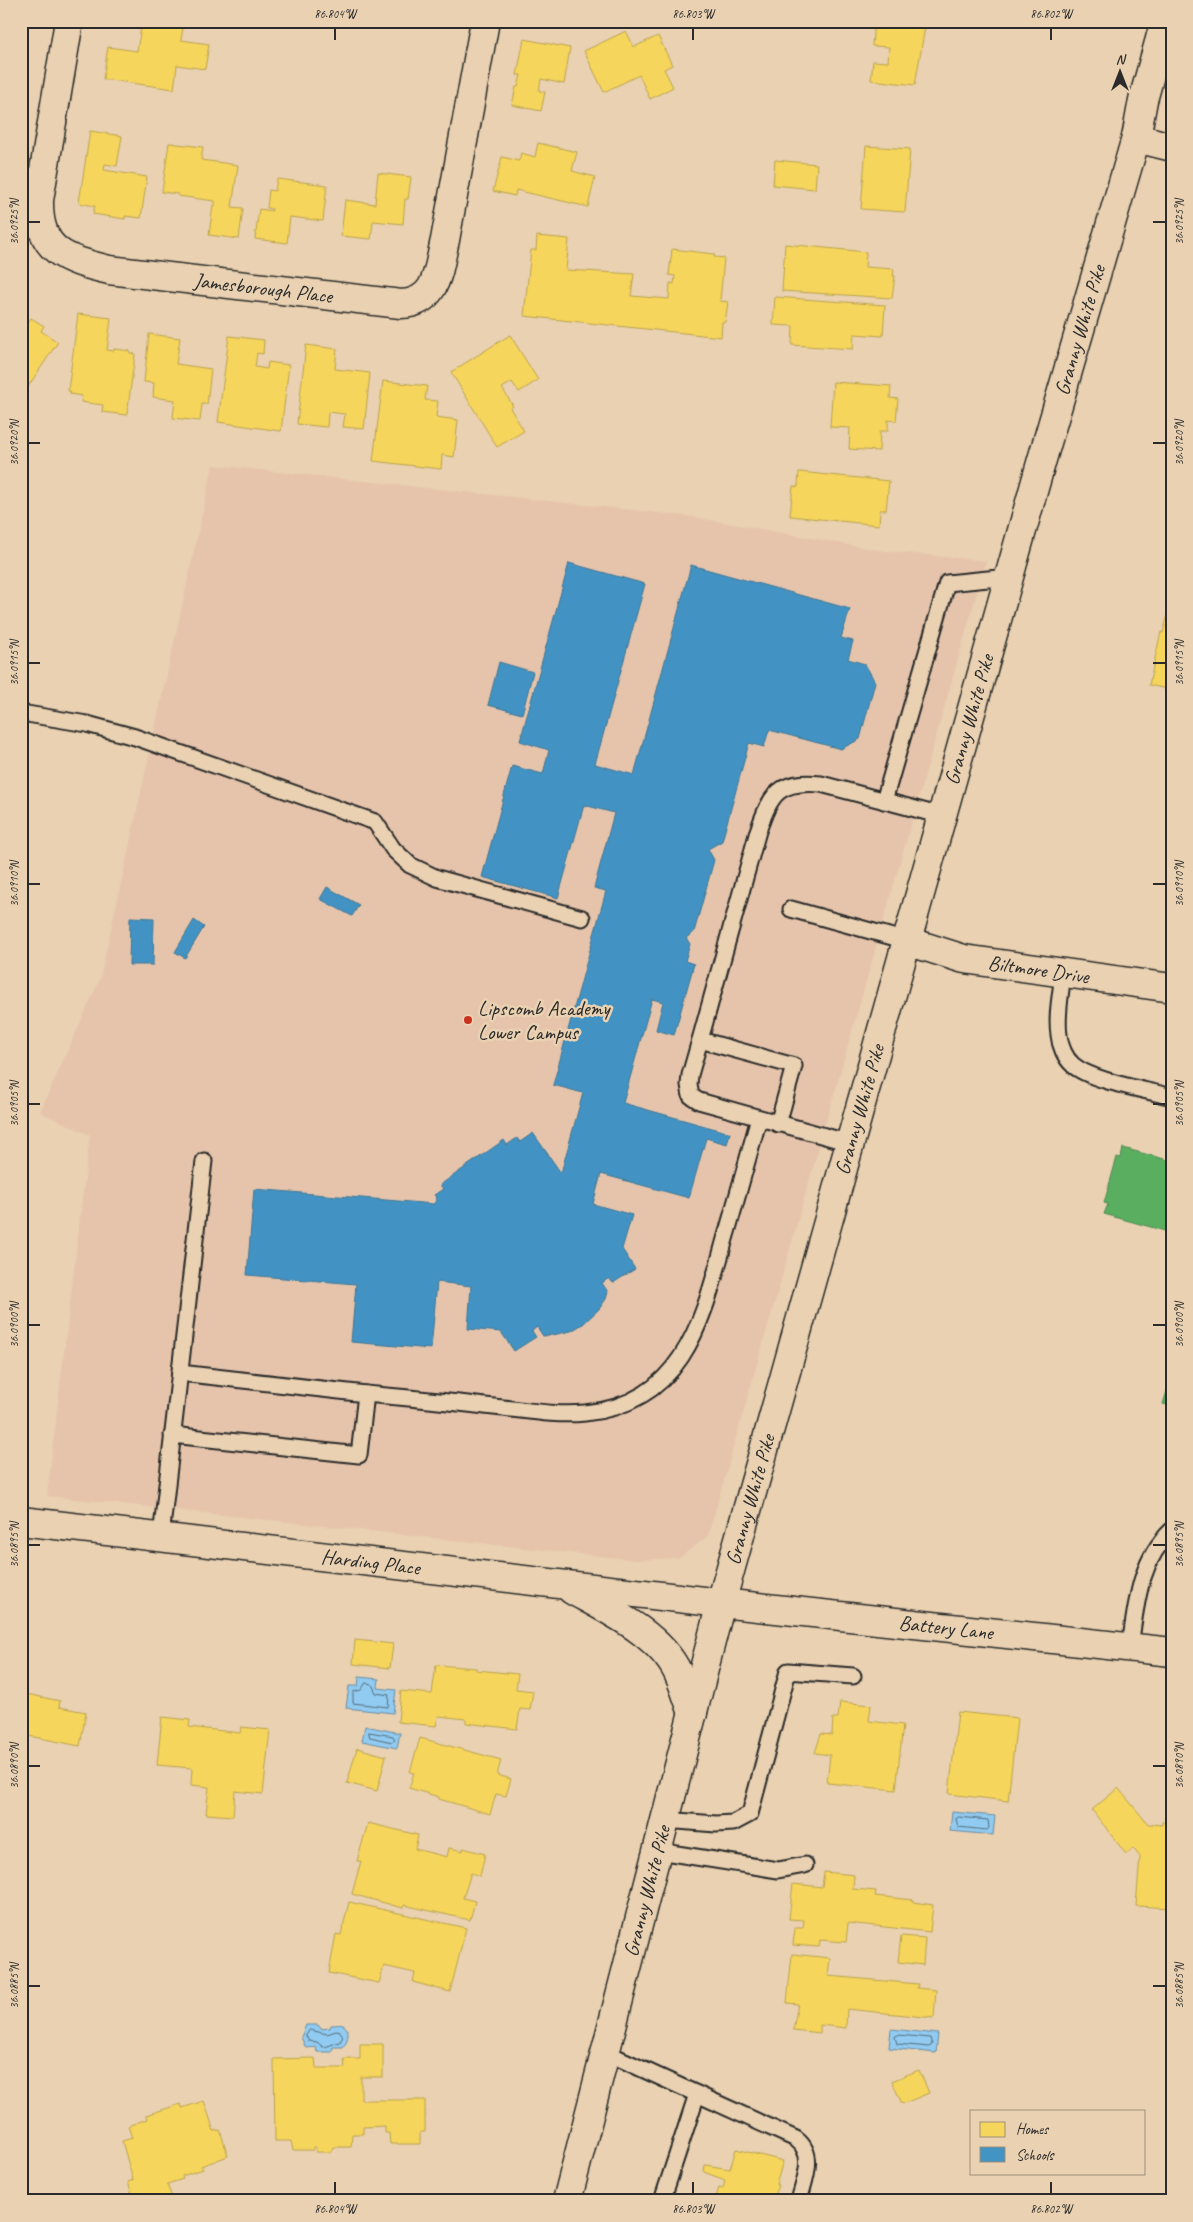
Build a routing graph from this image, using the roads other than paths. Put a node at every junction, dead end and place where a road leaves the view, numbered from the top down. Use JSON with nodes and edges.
{"nodes":[{"id":1,"x":69,"y":21,"type":"edge"},
{"id":2,"x":486,"y":21,"type":"edge"},
{"id":3,"x":1165,"y":21,"type":"edge"},
{"id":4,"x":1136,"y":138,"type":"junction"},
{"id":5,"x":1172,"y":147,"type":"edge"},
{"id":6,"x":1008,"y":577,"type":"junction"},
{"id":7,"x":21,"y":712,"type":"edge"},
{"id":8,"x":884,"y":801,"type":"junction"},
{"id":9,"x":942,"y":816,"type":"junction"},
{"id":10,"x":790,"y":909,"type":"dead end"},
{"id":11,"x":582,"y":918,"type":"dead end"},
{"id":12,"x":907,"y":941,"type":"junction"},
{"id":13,"x":1063,"y":973,"type":"junction"},
{"id":14,"x":1172,"y":988,"type":"edge"},
{"id":15,"x":700,"y":1040,"type":"junction"},
{"id":16,"x":1172,"y":1097,"type":"edge"},
{"id":17,"x":759,"y":1118,"type":"junction"},
{"id":18,"x":778,"y":1124,"type":"junction"},
{"id":19,"x":850,"y":1143,"type":"junction"},
{"id":20,"x":204,"y":1161,"type":"dead end"},
{"id":21,"x":180,"y":1373,"type":"junction"},
{"id":22,"x":366,"y":1394,"type":"junction"},
{"id":23,"x":172,"y":1435,"type":"junction"},
{"id":24,"x":21,"y":1521,"type":"edge"},
{"id":25,"x":1172,"y":1530,"type":"edge"},
{"id":26,"x":161,"y":1537,"type":"junction"},
{"id":27,"x":560,"y":1583,"type":"junction"},
{"id":28,"x":721,"y":1603,"type":"junction"},
{"id":29,"x":1130,"y":1647,"type":"junction"},
{"id":30,"x":1172,"y":1652,"type":"edge"},
{"id":31,"x":853,"y":1676,"type":"dead end"},
{"id":32,"x":693,"y":1713,"type":"junction"},
{"id":33,"x":665,"y":1820,"type":"junction"},
{"id":34,"x":658,"y":1851,"type":"junction"},
{"id":35,"x":804,"y":1864,"type":"dead end"},
{"id":36,"x":605,"y":2052,"type":"junction"},
{"id":37,"x":698,"y":2094,"type":"junction"},
{"id":38,"x":567,"y":2201,"type":"edge"},
{"id":39,"x":662,"y":2201,"type":"edge"},
{"id":40,"x":799,"y":2201,"type":"edge"}],
"edges":[{"from":1,"to":2,"type":"main road","name":"Jamesborough Place"},
{"from":3,"to":4,"type":"main road","name":"Granny White Pike"},
{"from":4,"to":5,"type":"main road"},
{"from":4,"to":6,"type":"main road","name":"Granny White Pike"},
{"from":6,"to":8,"type":"lane"},
{"from":6,"to":9,"type":"main road","name":"Granny White Pike"},
{"from":7,"to":11,"type":"lane"},
{"from":8,"to":9,"type":"lane"},
{"from":8,"to":15,"type":"lane"},
{"from":9,"to":12,"type":"main road","name":"Granny White Pike"},
{"from":10,"to":12,"type":"lane"},
{"from":12,"to":13,"type":"main road","name":"Biltmore Drive"},
{"from":12,"to":19,"type":"main road","name":"Granny White Pike"},
{"from":13,"to":14,"type":"main road","name":"Biltmore Drive"},
{"from":13,"to":16,"type":"lane"},
{"from":15,"to":17,"type":"lane"},
{"from":15,"to":18,"type":"lane"},
{"from":17,"to":18,"type":"lane"},
{"from":17,"to":22,"type":"lane"},
{"from":18,"to":19,"type":"lane"},
{"from":19,"to":28,"type":"main road","name":"Granny White Pike"},
{"from":20,"to":21,"type":"lane"},
{"from":21,"to":22,"type":"lane"},
{"from":21,"to":23,"type":"lane"},
{"from":22,"to":23,"type":"lane"},
{"from":23,"to":26,"type":"lane"},
{"from":24,"to":26,"type":"main road","name":"Harding Place"},
{"from":25,"to":29,"type":"lane"},
{"from":26,"to":27,"type":"main road","name":"Harding Place"},
{"from":27,"to":28,"type":"main road","name":"Harding Place"},
{"from":27,"to":32,"type":"main road"},
{"from":28,"to":29,"type":"main road","name":"Battery Lane"},
{"from":28,"to":32,"type":"main road","name":"Granny White Pike"},
{"from":29,"to":30,"type":"main road","name":"Battery Lane"},
{"from":31,"to":33,"type":"lane"},
{"from":32,"to":33,"type":"main road","name":"Granny White Pike"},
{"from":33,"to":34,"type":"main road","name":"Granny White Pike"},
{"from":34,"to":35,"type":"lane"},
{"from":34,"to":36,"type":"main road","name":"Granny White Pike"},
{"from":36,"to":37,"type":"lane"},
{"from":36,"to":38,"type":"main road","name":"Granny White Pike"},
{"from":37,"to":39,"type":"lane"},
{"from":37,"to":40,"type":"lane"}]}
